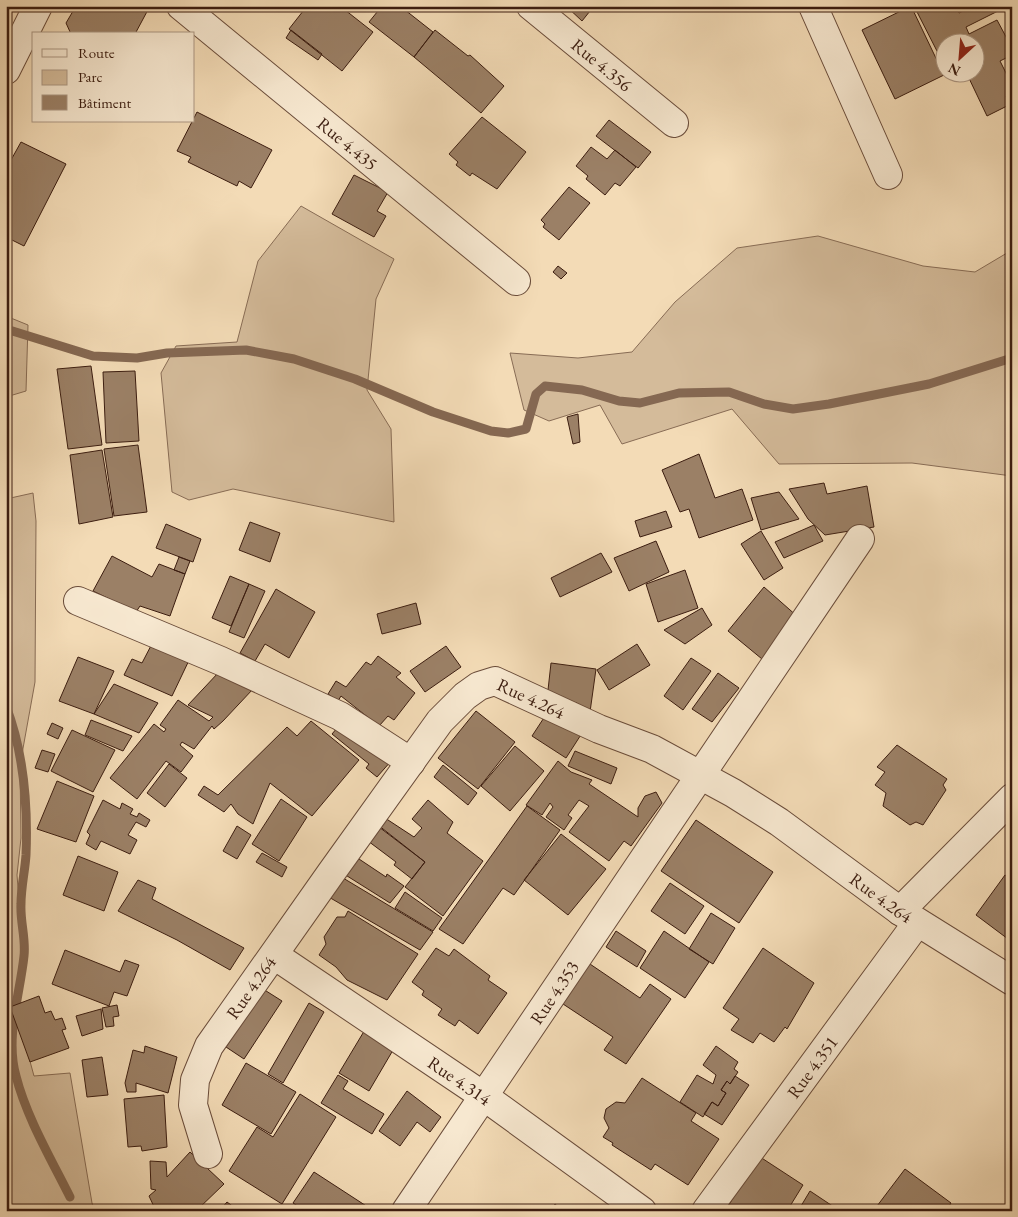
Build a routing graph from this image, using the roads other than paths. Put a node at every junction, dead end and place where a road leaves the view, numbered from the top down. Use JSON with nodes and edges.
{"nodes":[{"id":1,"x":38,"y":6,"type":"edge"},
{"id":2,"x":181,"y":6,"type":"edge"},
{"id":3,"x":531,"y":6,"type":"edge"},
{"id":4,"x":813,"y":6,"type":"edge"},
{"id":5,"x":6,"y":70,"type":"edge"},
{"id":6,"x":674,"y":122,"type":"dead end"},
{"id":7,"x":888,"y":175,"type":"dead end"},
{"id":8,"x":516,"y":281,"type":"dead end"},
{"id":9,"x":860,"y":539,"type":"dead end"},
{"id":10,"x":78,"y":601,"type":"dead end"},
{"id":11,"x":411,"y":762,"type":"junction"},
{"id":12,"x":702,"y":776,"type":"junction"},
{"id":13,"x":1012,"y":798,"type":"edge"},
{"id":14,"x":909,"y":917,"type":"junction"},
{"id":15,"x":274,"y":955,"type":"junction"},
{"id":16,"x":1012,"y":982,"type":"edge"},
{"id":17,"x":482,"y":1095,"type":"junction"},
{"id":18,"x":208,"y":1154,"type":"dead end"},
{"id":19,"x":406,"y":1211,"type":"edge"},
{"id":20,"x":642,"y":1211,"type":"edge"},
{"id":21,"x":706,"y":1211,"type":"edge"}],
"edges":[{"from":1,"to":5,"type":"street"},
{"from":2,"to":8,"type":"street","name":"Rue 4.435"},
{"from":3,"to":6,"type":"street","name":"Rue 4.356"},
{"from":4,"to":7,"type":"street"},
{"from":9,"to":12,"type":"street","name":"Rue 4.353"},
{"from":10,"to":11,"type":"street"},
{"from":11,"to":12,"type":"street","name":"Rue 4.264"},
{"from":11,"to":15,"type":"street","name":"Rue 4.264"},
{"from":12,"to":14,"type":"street","name":"Rue 4.264"},
{"from":12,"to":17,"type":"street","name":"Rue 4.353"},
{"from":13,"to":14,"type":"street","name":"Rue 4.351"},
{"from":14,"to":16,"type":"street","name":"Rue 4.264"},
{"from":14,"to":21,"type":"street","name":"Rue 4.351"},
{"from":15,"to":17,"type":"street","name":"Rue 4.314"},
{"from":15,"to":18,"type":"street","name":"Rue 4.264"},
{"from":17,"to":19,"type":"street","name":"Rue 4.353"},
{"from":17,"to":20,"type":"street","name":"Rue 4.314"}]}
